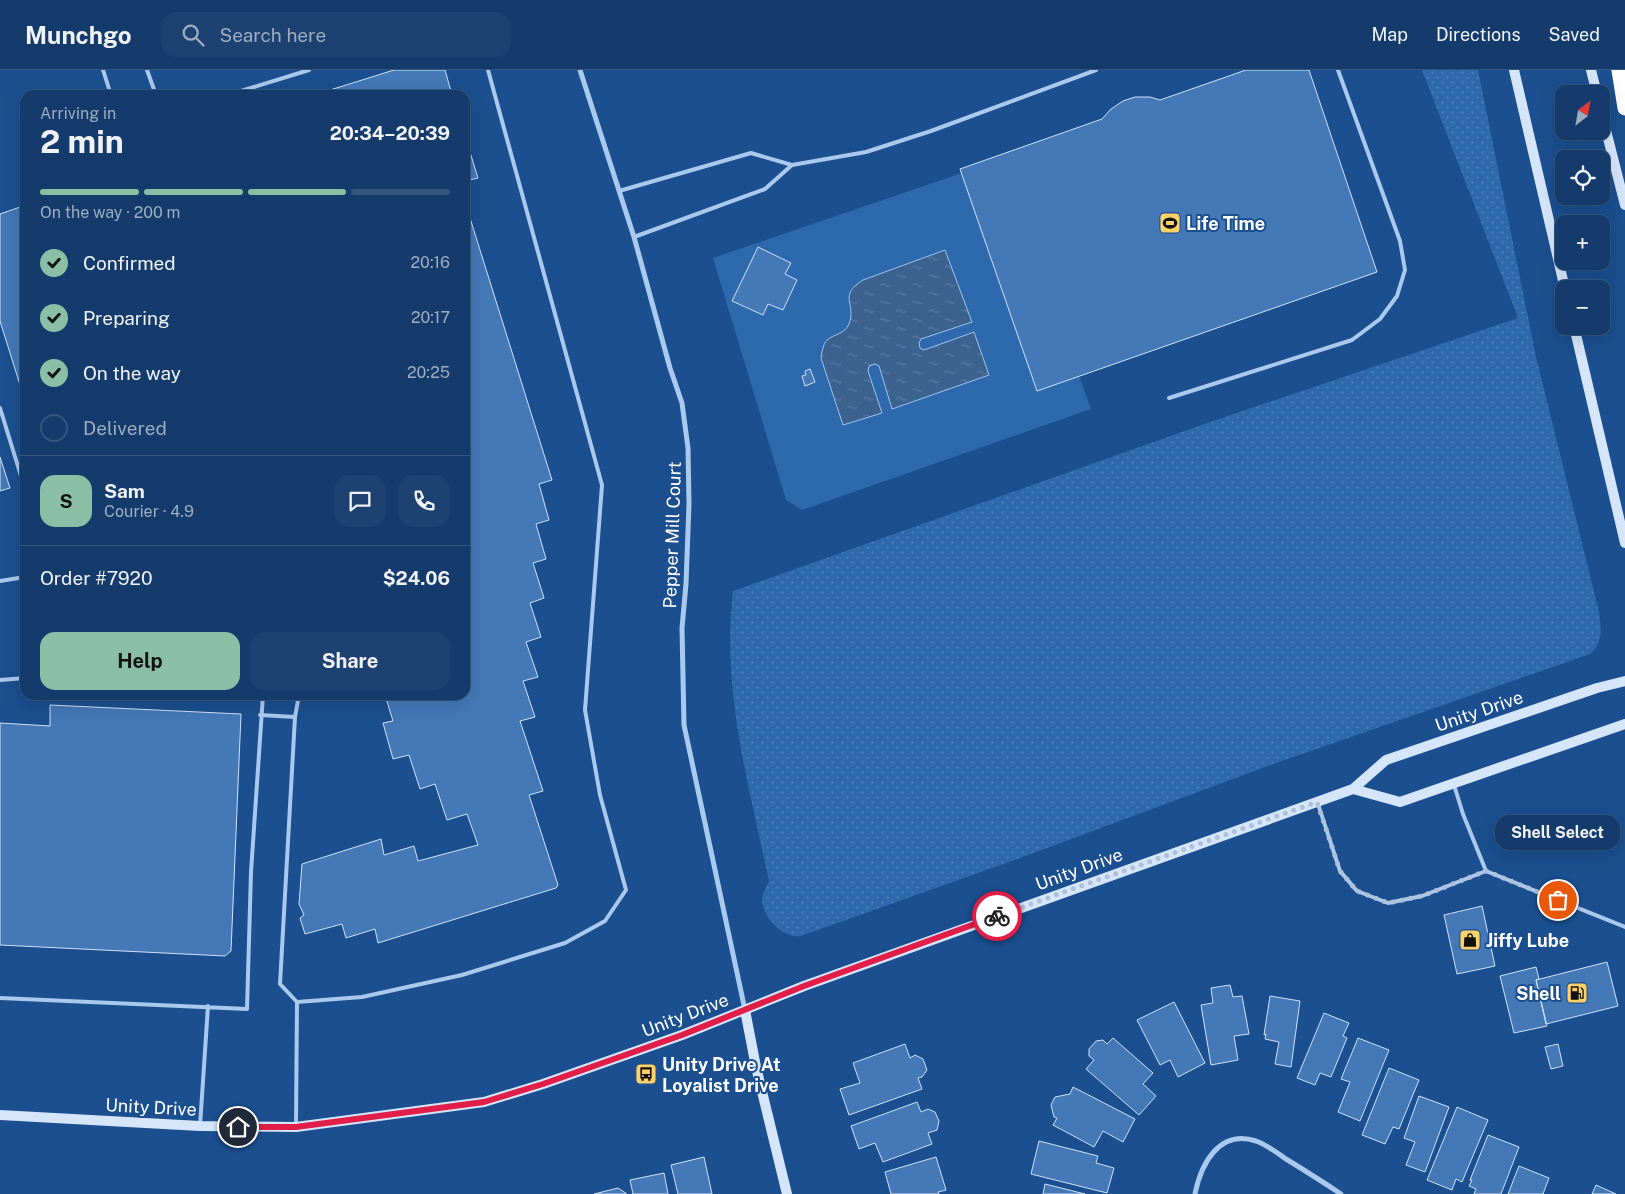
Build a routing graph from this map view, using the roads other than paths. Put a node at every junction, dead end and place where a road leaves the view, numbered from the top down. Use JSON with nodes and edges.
{"nodes":[{"id":1,"x":103,"y":70,"type":"edge"},
{"id":2,"x":147,"y":70,"type":"edge"},
{"id":3,"x":309,"y":70,"type":"edge"},
{"id":4,"x":488,"y":70,"type":"edge"},
{"id":5,"x":580,"y":70,"type":"edge"},
{"id":6,"x":1096,"y":70,"type":"edge"},
{"id":7,"x":1338,"y":70,"type":"edge"},
{"id":8,"x":1514,"y":70,"type":"edge"},
{"id":9,"x":1591,"y":70,"type":"edge"},
{"id":10,"x":1619,"y":70,"type":"edge"},
{"id":11,"x":1595,"y":85,"type":"edge"},
{"id":12,"x":109,"y":90,"type":"edge"},
{"id":13,"x":154,"y":90,"type":"edge"},
{"id":14,"x":244,"y":90,"type":"edge"},
{"id":15,"x":1625,"y":108,"type":"edge"},
{"id":16,"x":1608,"y":140,"type":"edge"},
{"id":17,"x":792,"y":165,"type":"junction"},
{"id":18,"x":619,"y":191,"type":"junction"},
{"id":19,"x":1625,"y":205,"type":"edge"},
{"id":20,"x":634,"y":238,"type":"junction"},
{"id":21,"x":1563,"y":280,"type":"edge"},
{"id":22,"x":1576,"y":335,"type":"edge"},
{"id":23,"x":1168,"y":398,"type":"dead end"},
{"id":24,"x":0,"y":408,"type":"edge"},
{"id":25,"x":20,"y":473,"type":"edge"},
{"id":26,"x":1625,"y":543,"type":"edge"},
{"id":27,"x":20,"y":578,"type":"edge"},
{"id":28,"x":0,"y":581,"type":"edge"},
{"id":29,"x":20,"y":678,"type":"edge"},
{"id":30,"x":0,"y":680,"type":"edge"},
{"id":31,"x":1625,"y":681,"type":"edge"},
{"id":32,"x":262,"y":700,"type":"edge"},
{"id":33,"x":298,"y":700,"type":"edge"},
{"id":34,"x":260,"y":715,"type":"junction"},
{"id":35,"x":296,"y":716,"type":"junction"},
{"id":36,"x":1625,"y":724,"type":"edge"},
{"id":37,"x":1453,"y":783,"type":"junction"},
{"id":38,"x":1354,"y":789,"type":"junction"},
{"id":39,"x":1317,"y":802,"type":"junction"},
{"id":40,"x":1486,"y":871,"type":"junction"},
{"id":41,"x":1625,"y":927,"type":"edge"},
{"id":42,"x":0,"y":998,"type":"edge"},
{"id":43,"x":297,"y":1002,"type":"junction"},
{"id":44,"x":208,"y":1006,"type":"junction"},
{"id":45,"x":745,"y":1010,"type":"junction"},
{"id":46,"x":0,"y":1115,"type":"edge"},
{"id":47,"x":200,"y":1126,"type":"junction"},
{"id":48,"x":296,"y":1127,"type":"junction"},
{"id":49,"x":787,"y":1194,"type":"edge"},
{"id":50,"x":1196,"y":1194,"type":"edge"},
{"id":51,"x":1341,"y":1194,"type":"edge"}],
"edges":[{"from":1,"to":12,"type":"lane"},
{"from":2,"to":13,"type":"lane"},
{"from":3,"to":14,"type":"lane"},
{"from":4,"to":43,"type":"lane"},
{"from":5,"to":18,"type":"street","name":"Pepper Mill Court"},
{"from":6,"to":17,"type":"lane"},
{"from":7,"to":23,"type":"lane"},
{"from":8,"to":21,"type":"street"},
{"from":9,"to":11,"type":"street"},
{"from":10,"to":15,"type":"highway"},
{"from":16,"to":19,"type":"street"},
{"from":17,"to":18,"type":"lane"},
{"from":17,"to":20,"type":"lane"},
{"from":18,"to":20,"type":"street","name":"Pepper Mill Court"},
{"from":20,"to":45,"type":"street","name":"Pepper Mill Court"},
{"from":22,"to":26,"type":"street"},
{"from":24,"to":25,"type":"lane"},
{"from":27,"to":28,"type":"lane"},
{"from":29,"to":30,"type":"lane"},
{"from":31,"to":38,"type":"street","name":"Unity Drive"},
{"from":32,"to":34,"type":"lane"},
{"from":33,"to":35,"type":"lane"},
{"from":34,"to":35,"type":"lane"},
{"from":34,"to":44,"type":"lane"},
{"from":35,"to":43,"type":"lane"},
{"from":36,"to":37,"type":"street"},
{"from":37,"to":38,"type":"street"},
{"from":37,"to":40,"type":"lane"},
{"from":38,"to":39,"type":"street","name":"Unity Drive"},
{"from":39,"to":40,"type":"lane"},
{"from":39,"to":45,"type":"street","name":"Unity Drive"},
{"from":40,"to":41,"type":"lane"},
{"from":42,"to":44,"type":"lane"},
{"from":43,"to":48,"type":"lane"},
{"from":44,"to":47,"type":"lane"},
{"from":45,"to":48,"type":"street","name":"Unity Drive"},
{"from":45,"to":49,"type":"street"},
{"from":46,"to":47,"type":"street","name":"Unity Drive"},
{"from":47,"to":48,"type":"street","name":"Unity Drive"},
{"from":50,"to":51,"type":"street"}]}
